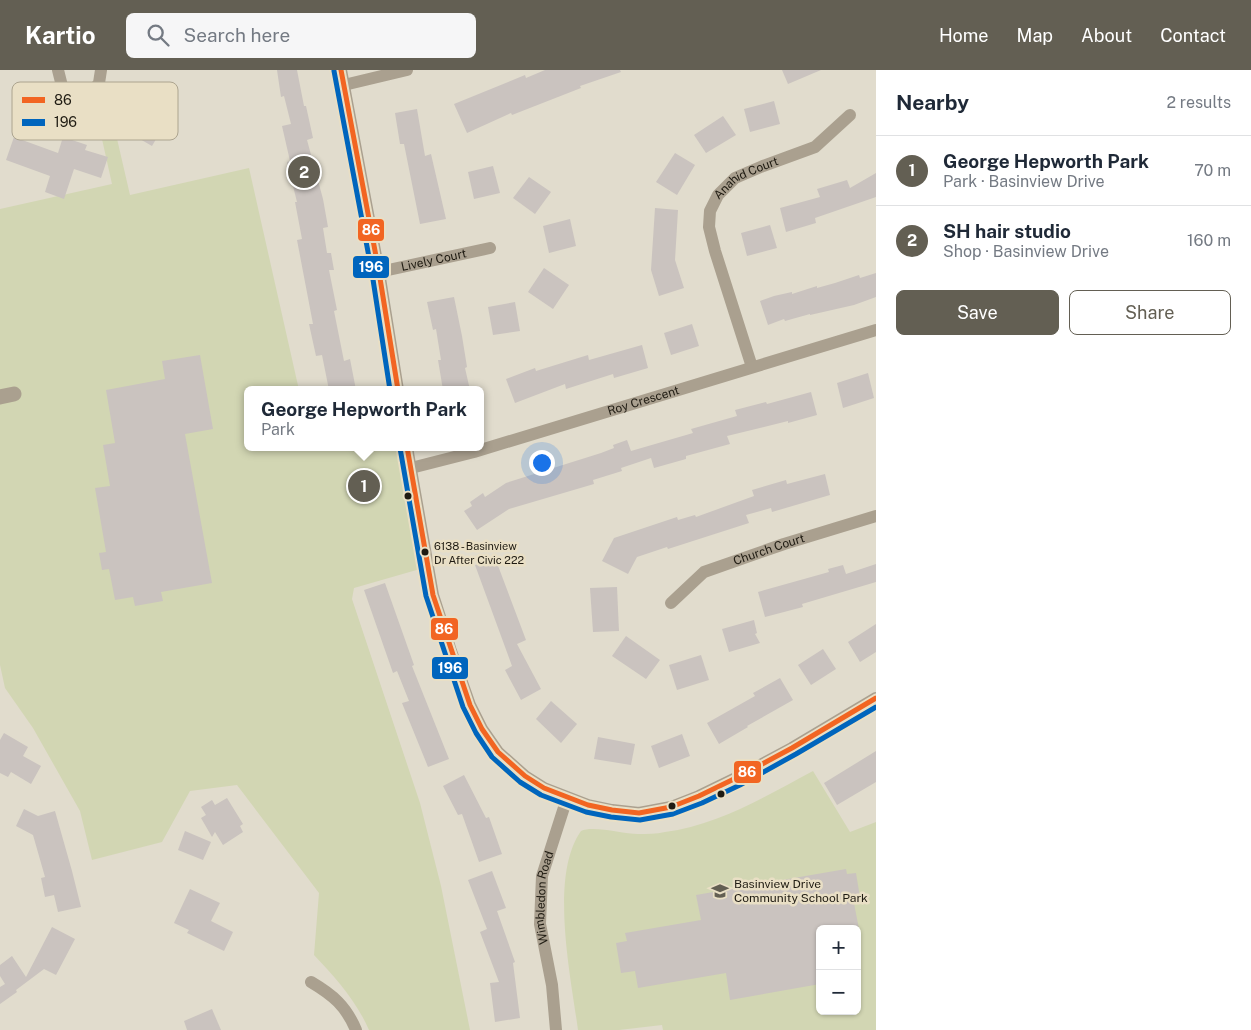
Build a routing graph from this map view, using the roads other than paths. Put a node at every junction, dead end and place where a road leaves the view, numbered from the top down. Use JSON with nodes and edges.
{"nodes":[{"id":1,"x":341,"y":70,"type":"edge"},
{"id":2,"x":407,"y":70,"type":"edge"},
{"id":3,"x":344,"y":84,"type":"junction"},
{"id":4,"x":850,"y":115,"type":"dead end"},
{"id":5,"x":490,"y":248,"type":"dead end"},
{"id":6,"x":379,"y":272,"type":"junction"},
{"id":7,"x":876,"y":330,"type":"edge"},
{"id":8,"x":752,"y":367,"type":"junction"},
{"id":9,"x":397,"y":386,"type":"edge"},
{"id":10,"x":484,"y":449,"type":"edge"},
{"id":11,"x":408,"y":451,"type":"edge"},
{"id":12,"x":477,"y":451,"type":"edge"},
{"id":13,"x":411,"y":468,"type":"junction"},
{"id":14,"x":876,"y":516,"type":"edge"},
{"id":15,"x":671,"y":603,"type":"dead end"},
{"id":16,"x":876,"y":698,"type":"edge"},
{"id":17,"x":567,"y":798,"type":"junction"},
{"id":18,"x":311,"y":982,"type":"dead end"},
{"id":19,"x":356,"y":1030,"type":"edge"},
{"id":20,"x":556,"y":1030,"type":"edge"}],
"edges":[{"from":1,"to":3,"type":"street"},
{"from":2,"to":3,"type":"street"},
{"from":3,"to":6,"type":"street"},
{"from":4,"to":8,"type":"street","name":"Anahid Court"},
{"from":5,"to":6,"type":"street","name":"Lively Court"},
{"from":6,"to":9,"type":"street"},
{"from":7,"to":8,"type":"street","name":"Roy Crescent"},
{"from":8,"to":10,"type":"street","name":"Roy Crescent"},
{"from":11,"to":13,"type":"street"},
{"from":12,"to":13,"type":"street","name":"Roy Crescent"},
{"from":13,"to":17,"type":"street"},
{"from":14,"to":15,"type":"street","name":"Church Court"},
{"from":16,"to":17,"type":"street"},
{"from":17,"to":20,"type":"street","name":"Wimbledon Road"},
{"from":18,"to":19,"type":"street"}]}
